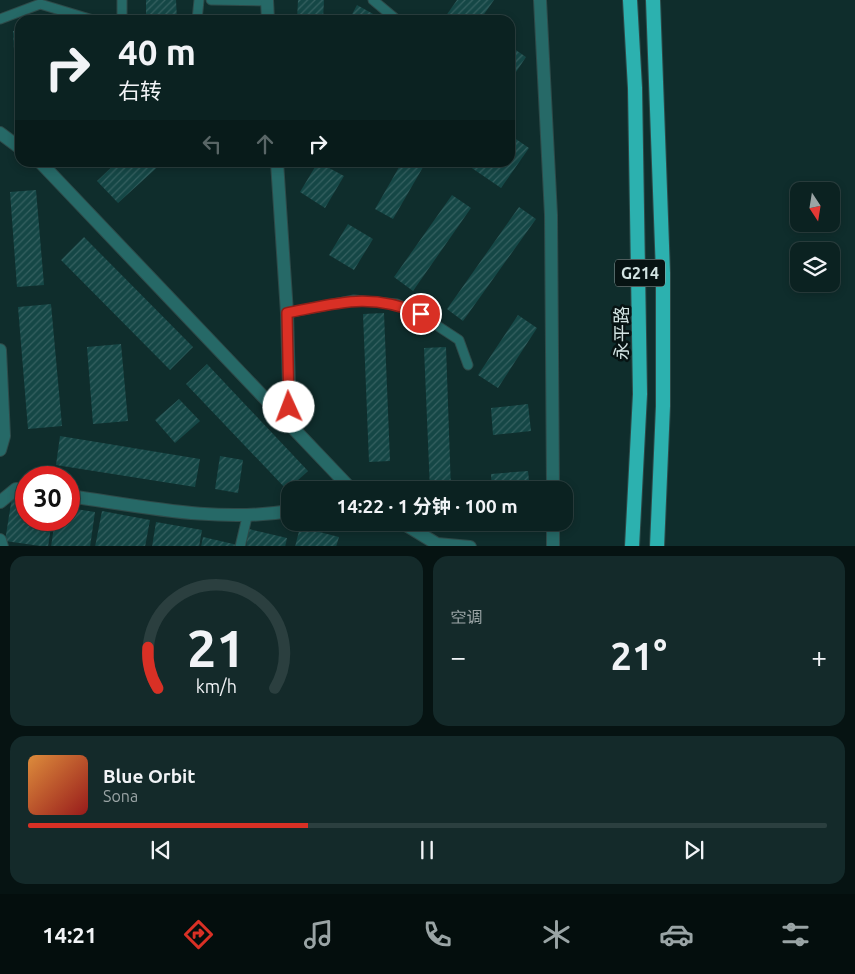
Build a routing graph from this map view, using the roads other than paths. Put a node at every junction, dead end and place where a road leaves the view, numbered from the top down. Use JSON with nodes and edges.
{"nodes":[{"id":1,"x":122,"y":0,"type":"edge"},
{"id":2,"x":199,"y":0,"type":"edge"},
{"id":3,"x":211,"y":0,"type":"edge"},
{"id":4,"x":373,"y":0,"type":"edge"},
{"id":5,"x":540,"y":0,"type":"edge"},
{"id":6,"x":630,"y":0,"type":"edge"},
{"id":7,"x":653,"y":0,"type":"edge"},
{"id":8,"x":267,"y":1,"type":"edge"},
{"id":9,"x":40,"y":2,"type":"edge"},
{"id":10,"x":78,"y":15,"type":"edge"},
{"id":11,"x":122,"y":15,"type":"edge"},
{"id":12,"x":198,"y":15,"type":"edge"},
{"id":13,"x":268,"y":15,"type":"edge"},
{"id":14,"x":391,"y":15,"type":"edge"},
{"id":15,"x":0,"y":19,"type":"edge"},
{"id":16,"x":0,"y":133,"type":"edge"},
{"id":17,"x":15,"y":144,"type":"edge"},
{"id":18,"x":45,"y":167,"type":"edge"},
{"id":19,"x":277,"y":167,"type":"edge"},
{"id":20,"x":287,"y":313,"type":"junction"},
{"id":21,"x":0,"y":350,"type":"edge"},
{"id":22,"x":468,"y":364,"type":"dead end"},
{"id":23,"x":290,"y":426,"type":"junction"},
{"id":24,"x":0,"y":450,"type":"edge"},
{"id":25,"x":343,"y":481,"type":"edge"},
{"id":26,"x":553,"y":481,"type":"edge"},
{"id":27,"x":15,"y":490,"type":"edge"},
{"id":28,"x":80,"y":498,"type":"edge"},
{"id":29,"x":0,"y":502,"type":"edge"},
{"id":30,"x":281,"y":512,"type":"edge"},
{"id":31,"x":246,"y":517,"type":"junction"},
{"id":32,"x":416,"y":531,"type":"edge"},
{"id":33,"x":553,"y":531,"type":"edge"},
{"id":34,"x":0,"y":540,"type":"edge"},
{"id":35,"x":2,"y":546,"type":"edge"},
{"id":36,"x":240,"y":546,"type":"edge"},
{"id":37,"x":470,"y":546,"type":"edge"},
{"id":38,"x":553,"y":546,"type":"edge"},
{"id":39,"x":632,"y":546,"type":"edge"},
{"id":40,"x":657,"y":546,"type":"edge"}],
"edges":[{"from":1,"to":11,"type":"lane"},
{"from":2,"to":12,"type":"lane"},
{"from":3,"to":8,"type":"lane"},
{"from":4,"to":14,"type":"lane"},
{"from":5,"to":26,"type":"street"},
{"from":6,"to":39,"type":"highway","name":"永平路","number":"G214"},
{"from":7,"to":40,"type":"highway","number":"G214"},
{"from":8,"to":13,"type":"street"},
{"from":9,"to":10,"type":"lane"},
{"from":9,"to":15,"type":"lane"},
{"from":16,"to":17,"type":"street"},
{"from":18,"to":23,"type":"street"},
{"from":19,"to":20,"type":"street"},
{"from":20,"to":22,"type":"lane"},
{"from":20,"to":23,"type":"street"},
{"from":21,"to":24,"type":"street"},
{"from":23,"to":25,"type":"street"},
{"from":27,"to":29,"type":"street"},
{"from":28,"to":31,"type":"street"},
{"from":30,"to":31,"type":"street"},
{"from":31,"to":36,"type":"lane"},
{"from":32,"to":37,"type":"street"},
{"from":33,"to":38,"type":"street"},
{"from":34,"to":35,"type":"street"}]}
